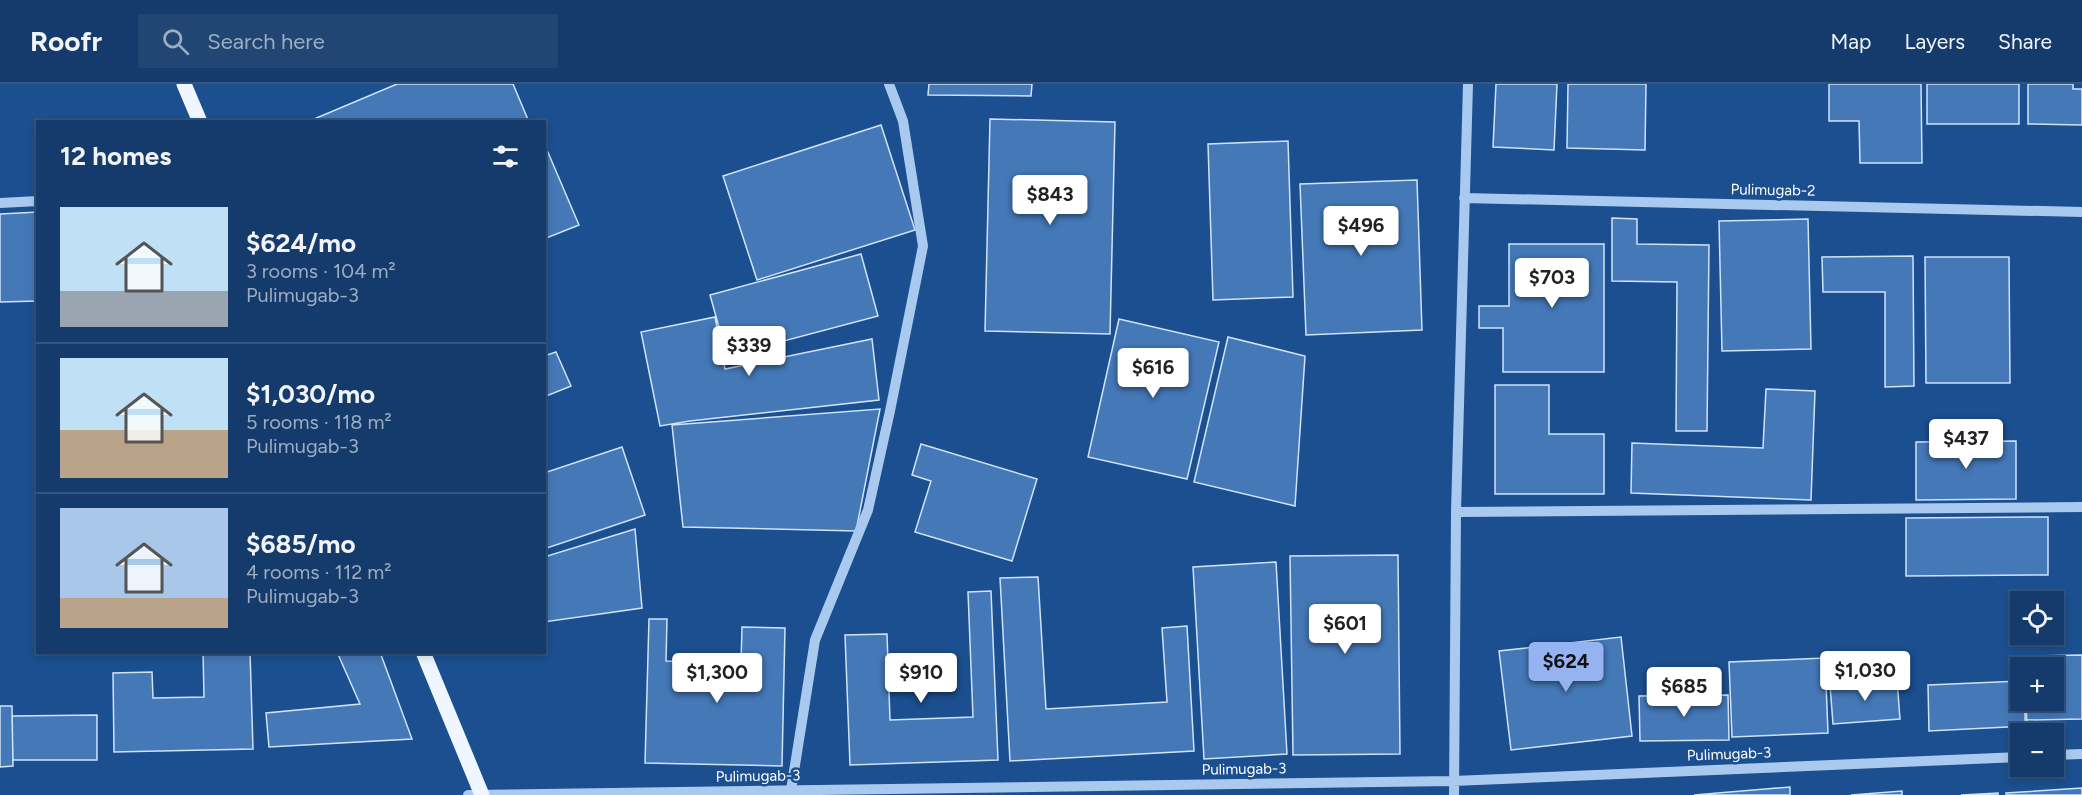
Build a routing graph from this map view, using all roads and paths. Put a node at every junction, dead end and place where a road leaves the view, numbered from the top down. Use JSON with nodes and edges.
{"nodes":[{"id":1,"x":184,"y":84,"type":"edge"},
{"id":2,"x":889,"y":84,"type":"edge"},
{"id":3,"x":1468,"y":84,"type":"edge"},
{"id":4,"x":199,"y":120,"type":"edge"},
{"id":5,"x":1464,"y":198,"type":"junction"},
{"id":6,"x":36,"y":201,"type":"edge"},
{"id":7,"x":0,"y":203,"type":"edge"},
{"id":8,"x":2082,"y":212,"type":"edge"},
{"id":9,"x":2082,"y":507,"type":"edge"},
{"id":10,"x":1456,"y":512,"type":"junction"},
{"id":11,"x":424,"y":654,"type":"edge"},
{"id":12,"x":2082,"y":754,"type":"edge"},
{"id":13,"x":2064,"y":755,"type":"edge"},
{"id":14,"x":2010,"y":757,"type":"edge"},
{"id":15,"x":1453,"y":781,"type":"junction"},
{"id":16,"x":791,"y":790,"type":"junction"},
{"id":17,"x":468,"y":795,"type":"edge"},
{"id":18,"x":482,"y":795,"type":"edge"},
{"id":19,"x":1454,"y":795,"type":"edge"}],
"edges":[{"from":1,"to":4,"type":"main road"},
{"from":2,"to":16,"type":"street"},
{"from":3,"to":5,"type":"street"},
{"from":5,"to":8,"type":"street","name":"Pulimugab-2"},
{"from":5,"to":10,"type":"street"},
{"from":6,"to":7,"type":"street"},
{"from":9,"to":10,"type":"street"},
{"from":10,"to":15,"type":"street"},
{"from":11,"to":18,"type":"main road"},
{"from":12,"to":13,"type":"street"},
{"from":14,"to":15,"type":"street","name":"Pulimugab-3"},
{"from":15,"to":16,"type":"street","name":"Pulimugab-3"},
{"from":15,"to":19,"type":"street"},
{"from":16,"to":18,"type":"street","name":"Pulimugab-3"},
{"from":17,"to":18,"type":"street","name":"Pulimugab-3"}]}
